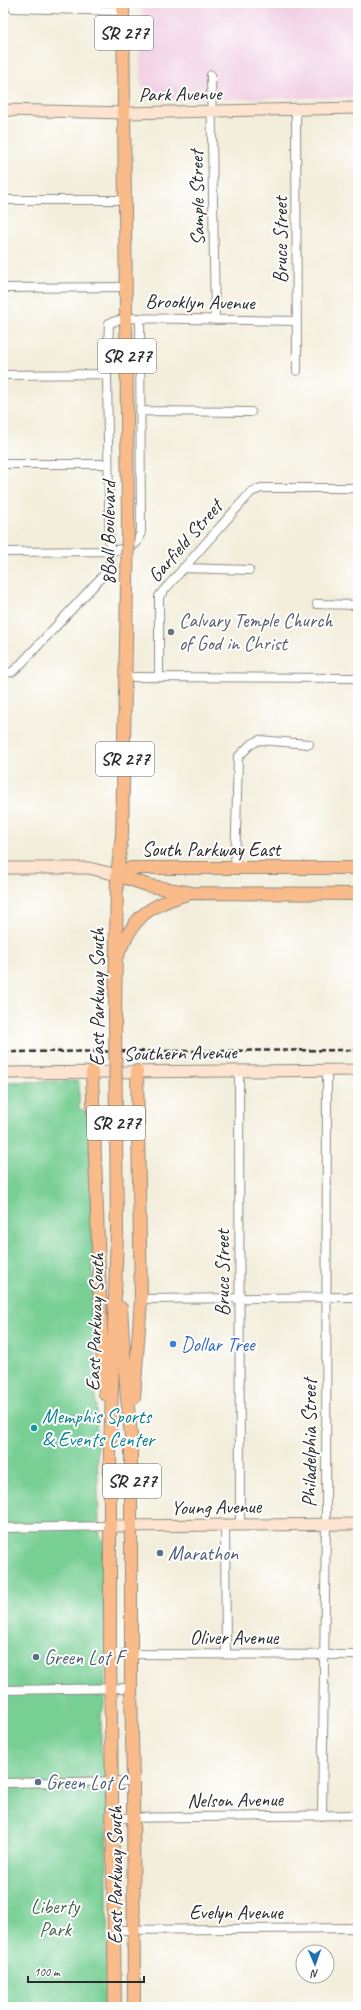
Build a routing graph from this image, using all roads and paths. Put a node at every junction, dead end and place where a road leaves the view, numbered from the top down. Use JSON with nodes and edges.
{"nodes":[{"id":1,"x":123,"y":7,"type":"edge"},
{"id":2,"x":13,"y":8,"type":"dead end"},
{"id":3,"x":212,"y":75,"type":"dead end"},
{"id":4,"x":358,"y":108,"type":"edge"},
{"id":5,"x":296,"y":109,"type":"junction"},
{"id":6,"x":3,"y":110,"type":"edge"},
{"id":7,"x":213,"y":111,"type":"junction"},
{"id":8,"x":125,"y":113,"type":"junction"},
{"id":9,"x":125,"y":195,"type":"junction"},
{"id":10,"x":3,"y":200,"type":"edge"},
{"id":11,"x":126,"y":287,"type":"junction"},
{"id":12,"x":3,"y":288,"type":"edge"},
{"id":13,"x":126,"y":318,"type":"junction"},
{"id":14,"x":140,"y":318,"type":"junction"},
{"id":15,"x":215,"y":320,"type":"junction"},
{"id":16,"x":297,"y":321,"type":"junction"},
{"id":17,"x":297,"y":371,"type":"dead end"},
{"id":18,"x":107,"y":374,"type":"junction"},
{"id":19,"x":3,"y":375,"type":"edge"},
{"id":20,"x":140,"y":411,"type":"junction"},
{"id":21,"x":251,"y":412,"type":"dead end"},
{"id":22,"x":3,"y":464,"type":"edge"},
{"id":23,"x":108,"y":464,"type":"junction"},
{"id":24,"x":358,"y":488,"type":"edge"},
{"id":25,"x":111,"y":551,"type":"junction"},
{"id":26,"x":3,"y":552,"type":"edge"},
{"id":27,"x":183,"y":568,"type":"junction"},
{"id":28,"x":249,"y":570,"type":"dead end"},
{"id":29,"x":317,"y":604,"type":"dead end"},
{"id":30,"x":358,"y":604,"type":"edge"},
{"id":31,"x":3,"y":673,"type":"edge"},
{"id":32,"x":126,"y":677,"type":"junction"},
{"id":33,"x":159,"y":677,"type":"junction"},
{"id":34,"x":358,"y":678,"type":"edge"},
{"id":35,"x":309,"y":744,"type":"dead end"},
{"id":36,"x":3,"y":868,"type":"edge"},
{"id":37,"x":236,"y":868,"type":"junction"},
{"id":38,"x":358,"y":868,"type":"edge"},
{"id":39,"x":117,"y":875,"type":"junction"},
{"id":40,"x":192,"y":893,"type":"junction"},
{"id":41,"x":358,"y":894,"type":"edge"},
{"id":42,"x":115,"y":961,"type":"junction"},
{"id":43,"x":239,"y":1070,"type":"junction"},
{"id":44,"x":327,"y":1070,"type":"junction"},
{"id":45,"x":358,"y":1070,"type":"edge"},
{"id":46,"x":137,"y":1071,"type":"junction"},
{"id":47,"x":92,"y":1072,"type":"junction"},
{"id":48,"x":3,"y":1073,"type":"edge"},
{"id":49,"x":117,"y":1235,"type":"junction"},
{"id":50,"x":239,"y":1297,"type":"junction"},
{"id":51,"x":358,"y":1297,"type":"edge"},
{"id":52,"x":327,"y":1298,"type":"junction"},
{"id":53,"x":141,"y":1299,"type":"junction"},
{"id":54,"x":132,"y":1435,"type":"junction"},
{"id":55,"x":110,"y":1451,"type":"junction"},
{"id":56,"x":326,"y":1524,"type":"junction"},
{"id":57,"x":358,"y":1524,"type":"edge"},
{"id":58,"x":225,"y":1525,"type":"junction"},
{"id":59,"x":240,"y":1525,"type":"junction"},
{"id":60,"x":112,"y":1526,"type":"junction"},
{"id":61,"x":132,"y":1526,"type":"junction"},
{"id":62,"x":3,"y":1528,"type":"edge"},
{"id":63,"x":110,"y":1654,"type":"junction"},
{"id":64,"x":131,"y":1654,"type":"junction"},
{"id":65,"x":226,"y":1654,"type":"junction"},
{"id":66,"x":323,"y":1654,"type":"junction"},
{"id":67,"x":358,"y":1655,"type":"edge"},
{"id":68,"x":111,"y":1688,"type":"junction"},
{"id":69,"x":130,"y":1688,"type":"junction"},
{"id":70,"x":3,"y":1690,"type":"edge"},
{"id":71,"x":133,"y":1781,"type":"junction"},
{"id":72,"x":112,"y":1782,"type":"junction"},
{"id":73,"x":3,"y":1783,"type":"edge"},
{"id":74,"x":358,"y":1815,"type":"edge"},
{"id":75,"x":322,"y":1816,"type":"junction"},
{"id":76,"x":112,"y":1818,"type":"junction"},
{"id":77,"x":134,"y":1818,"type":"junction"},
{"id":78,"x":358,"y":1928,"type":"edge"},
{"id":79,"x":134,"y":1929,"type":"junction"},
{"id":80,"x":114,"y":1930,"type":"junction"},
{"id":81,"x":114,"y":2007,"type":"edge"},
{"id":82,"x":134,"y":2007,"type":"edge"}],
"edges":[{"from":1,"to":2,"type":"street"},
{"from":1,"to":8,"type":"main road","number":"SR 277"},
{"from":3,"to":7,"type":"street","name":"Sample Street"},
{"from":4,"to":5,"type":"main road","name":"Park Avenue"},
{"from":5,"to":7,"type":"main road","name":"Park Avenue"},
{"from":5,"to":16,"type":"street","name":"Bruce Street"},
{"from":6,"to":8,"type":"main road","name":"Park Avenue"},
{"from":7,"to":8,"type":"main road","name":"Park Avenue"},
{"from":7,"to":15,"type":"street","name":"Sample Street"},
{"from":8,"to":9,"type":"main road","number":"SR 277"},
{"from":9,"to":10,"type":"street"},
{"from":9,"to":11,"type":"main road","name":"8Ball Boulevard","number":"SR 277"},
{"from":11,"to":12,"type":"street","name":"Brooklyn Avenue"},
{"from":11,"to":13,"type":"main road","name":"8Ball Boulevard","number":"SR 277"},
{"from":13,"to":14,"type":"street","name":"Brooklyn Avenue"},
{"from":13,"to":18,"type":"street"},
{"from":13,"to":32,"type":"main road","name":"8Ball Boulevard","number":"SR 277","bridge":true},
{"from":14,"to":15,"type":"street","name":"Brooklyn Avenue"},
{"from":14,"to":20,"type":"street"},
{"from":15,"to":16,"type":"street","name":"Brooklyn Avenue"},
{"from":16,"to":17,"type":"street","name":"Bruce Street"},
{"from":18,"to":19,"type":"street"},
{"from":18,"to":23,"type":"street"},
{"from":20,"to":21,"type":"street"},
{"from":20,"to":25,"type":"street"},
{"from":22,"to":23,"type":"street"},
{"from":23,"to":25,"type":"street"},
{"from":24,"to":27,"type":"street","name":"Garfield Street"},
{"from":25,"to":26,"type":"street"},
{"from":25,"to":31,"type":"street"},
{"from":27,"to":28,"type":"street"},
{"from":27,"to":33,"type":"street","name":"Garfield Street"},
{"from":29,"to":30,"type":"street"},
{"from":32,"to":33,"type":"street"},
{"from":32,"to":39,"type":"main road","name":"8Ball Boulevard","number":"SR 277"},
{"from":33,"to":34,"type":"street"},
{"from":35,"to":37,"type":"street"},
{"from":36,"to":39,"type":"main road"},
{"from":37,"to":38,"type":"main road","name":"South Parkway East"},
{"from":37,"to":39,"type":"main road","name":"South Parkway East"},
{"from":39,"to":40,"type":"main road","name":"South Parkway East"},
{"from":39,"to":42,"type":"main road","name":"East Parkway South","number":"SR 277"},
{"from":40,"to":41,"type":"main road","name":"South Parkway East"},
{"from":40,"to":42,"type":"main road"},
{"from":42,"to":49,"type":"main road","name":"East Parkway South","number":"SR 277","bridge":true},
{"from":43,"to":44,"type":"main road","name":"Southern Avenue"},
{"from":43,"to":46,"type":"main road","name":"Southern Avenue"},
{"from":43,"to":50,"type":"street","name":"Bruce Street"},
{"from":44,"to":45,"type":"main road","name":"Southern Avenue"},
{"from":44,"to":52,"type":"street","name":"Philadelphia Street"},
{"from":46,"to":47,"type":"main road","name":"Southern Avenue"},
{"from":46,"to":53,"type":"main road"},
{"from":47,"to":48,"type":"main road","name":"Southern Avenue"},
{"from":47,"to":55,"type":"main road"},
{"from":49,"to":54,"type":"main road","name":"East Parkway South","number":"SR 277"},
{"from":49,"to":55,"type":"main road","name":"East Parkway South","number":"SR 277"},
{"from":50,"to":52,"type":"street"},
{"from":50,"to":53,"type":"street"},
{"from":50,"to":59,"type":"street","name":"Bruce Street"},
{"from":51,"to":52,"type":"street"},
{"from":52,"to":56,"type":"street","name":"Philadelphia Street"},
{"from":53,"to":54,"type":"main road"},
{"from":54,"to":61,"type":"main road","name":"East Parkway South","number":"SR 277"},
{"from":55,"to":60,"type":"main road","name":"East Parkway South","number":"SR 277"},
{"from":56,"to":57,"type":"main road","name":"Young Avenue"},
{"from":56,"to":59,"type":"main road","name":"Young Avenue"},
{"from":56,"to":66,"type":"street","name":"Philadelphia Street"},
{"from":58,"to":59,"type":"main road","name":"Young Avenue"},
{"from":58,"to":61,"type":"main road","name":"Young Avenue"},
{"from":58,"to":65,"type":"street"},
{"from":60,"to":61,"type":"main road","name":"Young Avenue"},
{"from":60,"to":62,"type":"street","name":"Young Avenue"},
{"from":60,"to":63,"type":"main road","name":"East Parkway South","number":"SR 277"},
{"from":61,"to":64,"type":"main road","name":"East Parkway South","number":"SR 277"},
{"from":63,"to":64,"type":"street","name":"Oliver Avenue"},
{"from":63,"to":68,"type":"main road","name":"East Parkway South","number":"SR 277"},
{"from":64,"to":65,"type":"street","name":"Oliver Avenue"},
{"from":64,"to":69,"type":"main road","name":"East Parkway South","number":"SR 277"},
{"from":65,"to":66,"type":"street","name":"Oliver Avenue"},
{"from":66,"to":67,"type":"street","name":"Oliver Avenue"},
{"from":66,"to":75,"type":"street","name":"Philadelphia Street"},
{"from":68,"to":69,"type":"street"},
{"from":68,"to":70,"type":"street"},
{"from":68,"to":72,"type":"main road","name":"East Parkway South","number":"SR 277"},
{"from":69,"to":71,"type":"main road","name":"East Parkway South","number":"SR 277"},
{"from":71,"to":72,"type":"street"},
{"from":71,"to":77,"type":"main road","name":"East Parkway South","number":"SR 277"},
{"from":72,"to":73,"type":"street"},
{"from":72,"to":76,"type":"main road","name":"East Parkway South","number":"SR 277"},
{"from":74,"to":75,"type":"street","name":"Nelson Avenue"},
{"from":75,"to":77,"type":"street","name":"Nelson Avenue"},
{"from":76,"to":77,"type":"street","name":"Nelson Avenue"},
{"from":76,"to":80,"type":"main road","name":"East Parkway South","number":"SR 277"},
{"from":77,"to":79,"type":"main road","name":"East Parkway South","number":"SR 277"},
{"from":78,"to":79,"type":"street","name":"Evelyn Avenue"},
{"from":79,"to":80,"type":"street","name":"Evelyn Avenue"},
{"from":79,"to":82,"type":"main road","name":"East Parkway South","number":"SR 277"},
{"from":80,"to":81,"type":"main road","name":"East Parkway South","number":"SR 277"}]}
